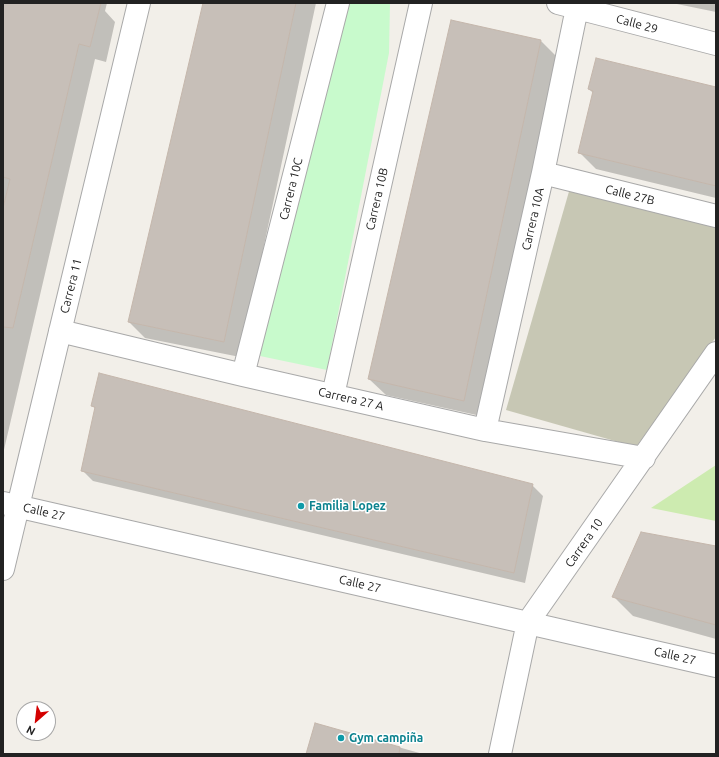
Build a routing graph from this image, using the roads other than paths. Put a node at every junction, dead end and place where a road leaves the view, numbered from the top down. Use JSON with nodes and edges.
{"nodes":[{"id":1,"x":139,"y":3,"type":"edge"},
{"id":2,"x":338,"y":3,"type":"edge"},
{"id":3,"x":421,"y":3,"type":"edge"},
{"id":4,"x":567,"y":5,"type":"edge"},
{"id":5,"x":716,"y":44,"type":"edge"},
{"id":6,"x":544,"y":173,"type":"junction"},
{"id":7,"x":716,"y":216,"type":"edge"},
{"id":8,"x":60,"y":331,"type":"junction"},
{"id":9,"x":716,"y":353,"type":"edge"},
{"id":10,"x":243,"y":374,"type":"junction"},
{"id":11,"x":333,"y":395,"type":"junction"},
{"id":12,"x":486,"y":430,"type":"junction"},
{"id":13,"x":644,"y":458,"type":"junction"},
{"id":14,"x":10,"y":504,"type":"edge"},
{"id":15,"x":3,"y":569,"type":"edge"},
{"id":16,"x":528,"y":622,"type":"junction"},
{"id":17,"x":716,"y":666,"type":"edge"},
{"id":18,"x":500,"y":754,"type":"edge"}],
"edges":[{"from":1,"to":8,"type":"street","name":"Carrera 11"},
{"from":2,"to":10,"type":"street","name":"Carrera 10C"},
{"from":3,"to":11,"type":"street","name":"Carrera 10B"},
{"from":4,"to":5,"type":"street","name":"Calle 29"},
{"from":4,"to":6,"type":"street","name":"Carrera 10A"},
{"from":6,"to":7,"type":"street","name":"Calle 27B"},
{"from":6,"to":12,"type":"street","name":"Carrera 10A"},
{"from":8,"to":10,"type":"street","name":"Carrera 27 A"},
{"from":8,"to":14,"type":"street","name":"Carrera 11"},
{"from":9,"to":13,"type":"street","name":"Carrera 10"},
{"from":10,"to":11,"type":"street","name":"Carrera 27 A"},
{"from":11,"to":12,"type":"street","name":"Carrera 27 A"},
{"from":12,"to":13,"type":"street","name":"Carrera 27 A"},
{"from":13,"to":16,"type":"street","name":"Carrera 10"},
{"from":14,"to":15,"type":"street","name":"Carrera 11"},
{"from":14,"to":16,"type":"street","name":"Calle 27"},
{"from":16,"to":17,"type":"street","name":"Calle 27"},
{"from":16,"to":18,"type":"street","name":"Carrera 10"}]}
